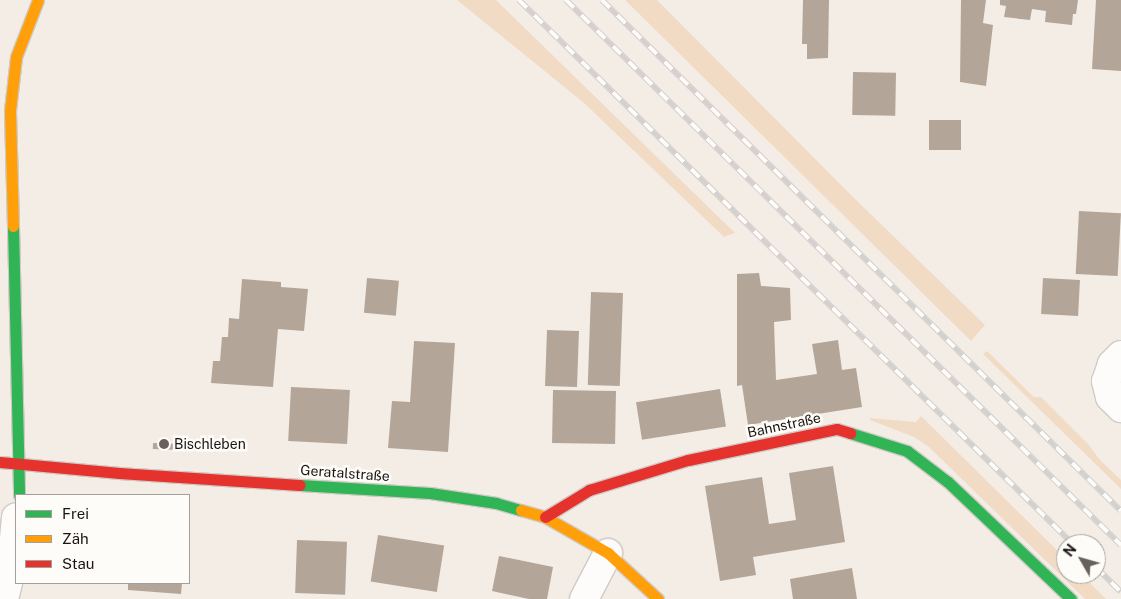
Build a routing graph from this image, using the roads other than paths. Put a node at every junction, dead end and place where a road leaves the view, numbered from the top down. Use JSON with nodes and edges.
{"nodes":[{"id":1,"x":38,"y":0,"type":"edge"},
{"id":2,"x":1121,"y":355,"type":"edge"},
{"id":3,"x":1121,"y":407,"type":"edge"},
{"id":4,"x":0,"y":462,"type":"edge"},
{"id":5,"x":19,"y":464,"type":"junction"},
{"id":6,"x":19,"y":494,"type":"edge"},
{"id":7,"x":545,"y":517,"type":"junction"},
{"id":8,"x":15,"y":529,"type":"edge"},
{"id":9,"x":608,"y":553,"type":"junction"},
{"id":10,"x":4,"y":599,"type":"edge"},
{"id":11,"x":584,"y":599,"type":"edge"},
{"id":12,"x":658,"y":599,"type":"edge"},
{"id":13,"x":1071,"y":599,"type":"edge"}],
"edges":[{"from":1,"to":5,"type":"street"},
{"from":2,"to":3,"type":"street"},
{"from":4,"to":5,"type":"street","name":"Geratalstraße"},
{"from":5,"to":6,"type":"street"},
{"from":5,"to":7,"type":"street","name":"Geratalstraße"},
{"from":7,"to":9,"type":"street","name":"Geratalstraße"},
{"from":7,"to":13,"type":"street","name":"Bahnstraße"},
{"from":8,"to":10,"type":"street"},
{"from":9,"to":11,"type":"street"},
{"from":9,"to":12,"type":"street","name":"Geratalstraße"}]}
